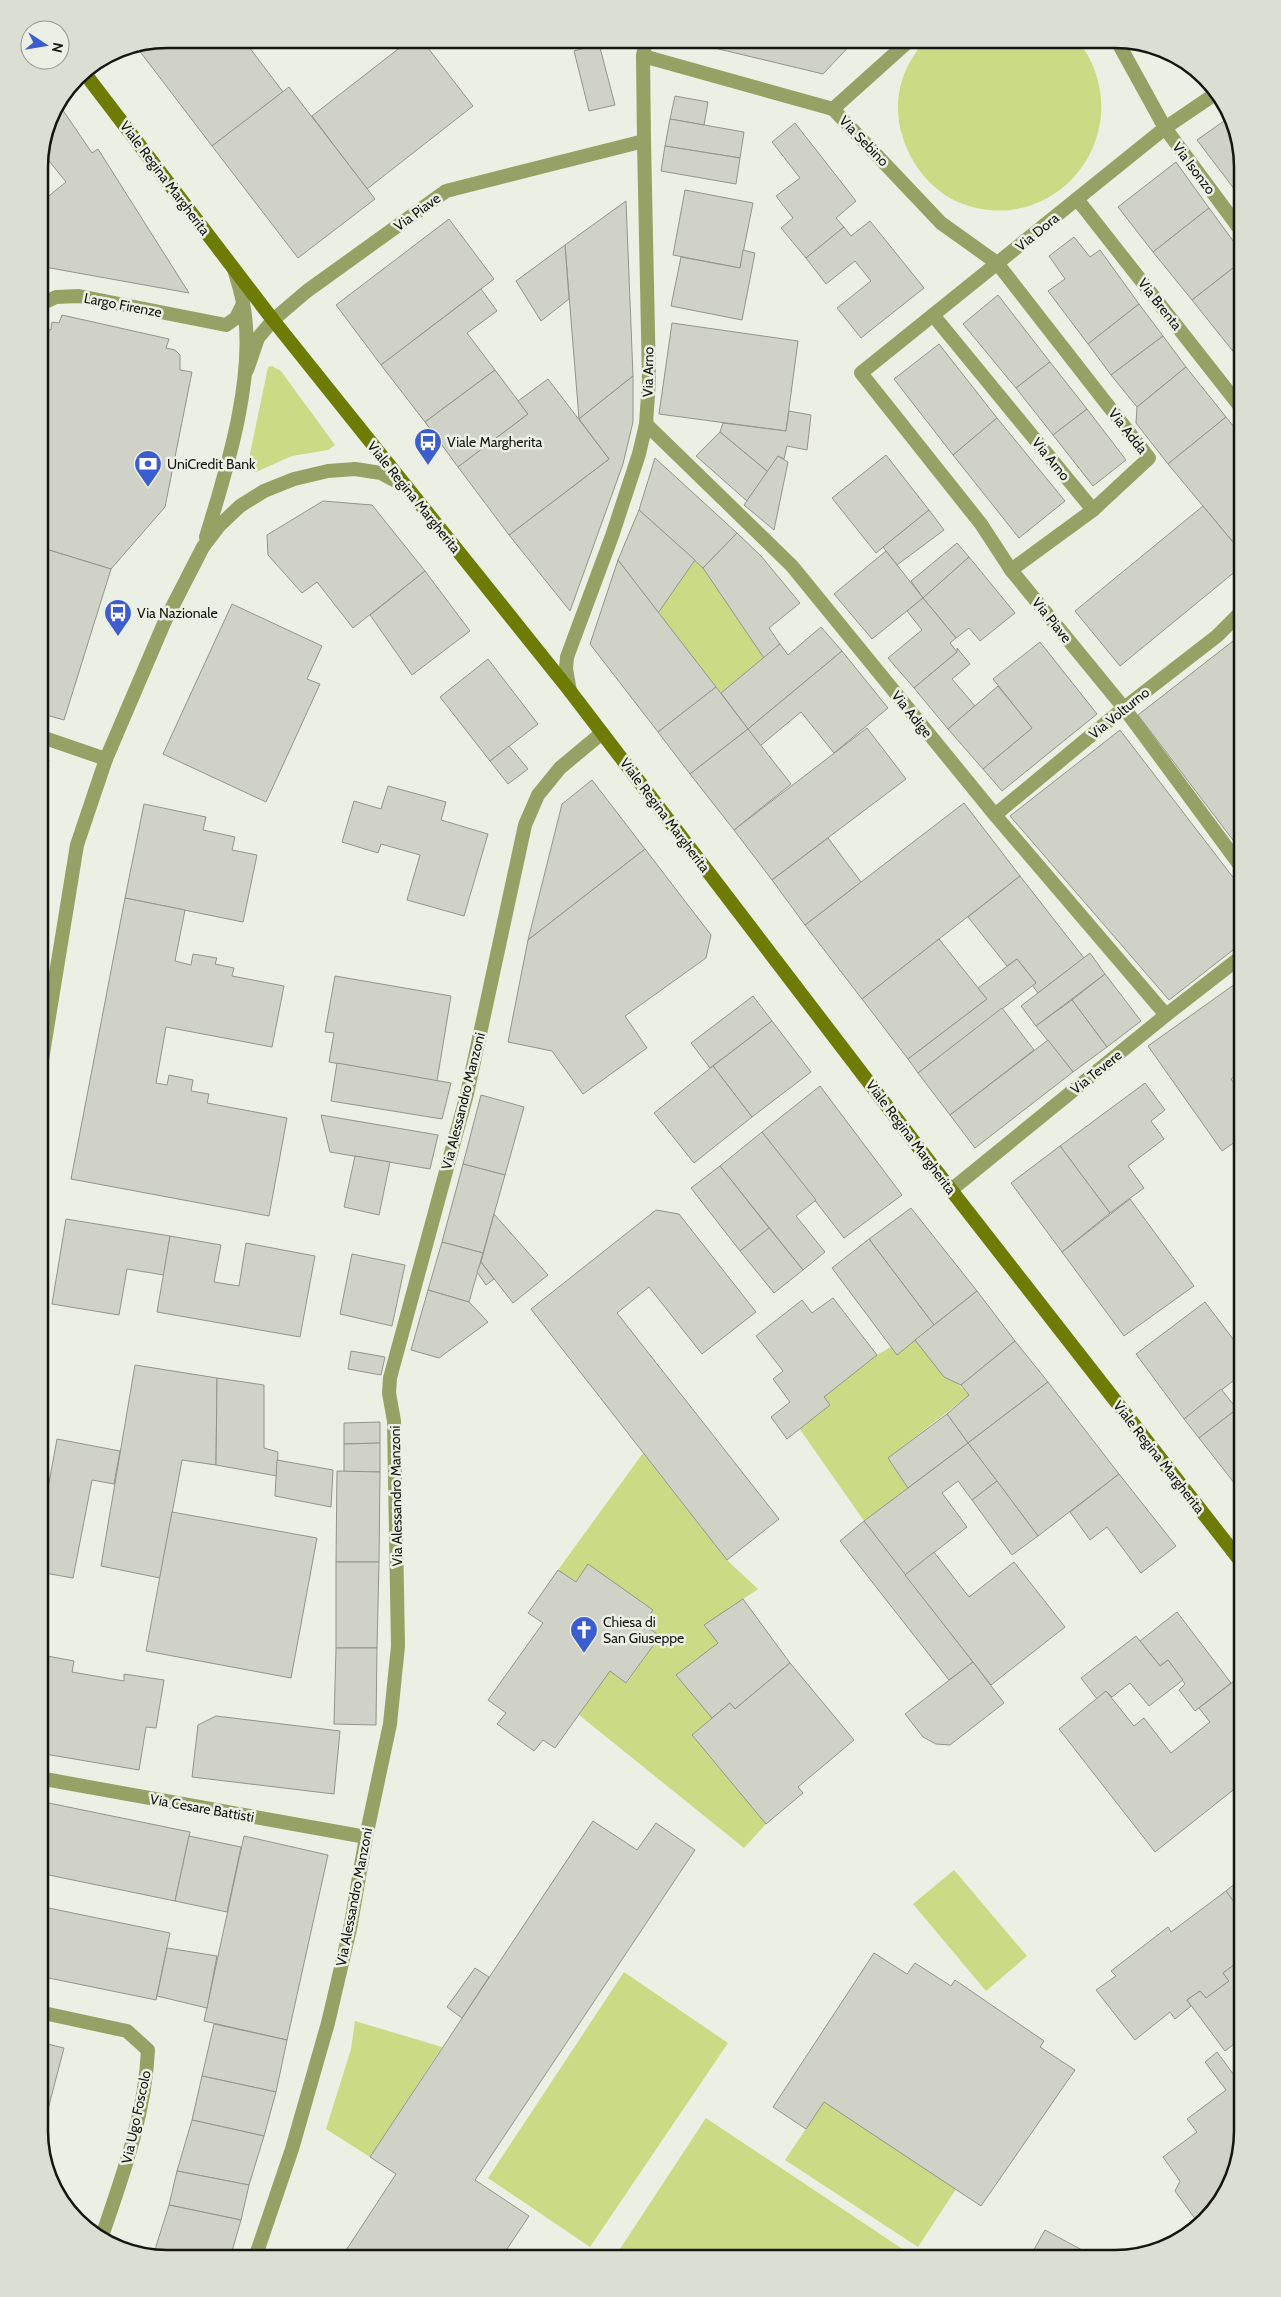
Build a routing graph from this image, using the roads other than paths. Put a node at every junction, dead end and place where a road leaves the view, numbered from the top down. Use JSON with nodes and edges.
{"nodes":[{"id":1,"x":644,"y":48,"type":"edge"},
{"id":2,"x":900,"y":48,"type":"edge"},
{"id":3,"x":1121,"y":48,"type":"edge"},
{"id":4,"x":643,"y":56,"type":"junction"},
{"id":5,"x":88,"y":77,"type":"edge"},
{"id":6,"x":1211,"y":97,"type":"edge"},
{"id":7,"x":833,"y":109,"type":"junction"},
{"id":8,"x":1164,"y":128,"type":"junction"},
{"id":9,"x":644,"y":141,"type":"junction"},
{"id":10,"x":1077,"y":199,"type":"junction"},
{"id":11,"x":1234,"y":221,"type":"edge"},
{"id":12,"x":997,"y":263,"type":"junction"},
{"id":13,"x":234,"y":268,"type":"junction"},
{"id":14,"x":48,"y":301,"type":"edge"},
{"id":15,"x":243,"y":304,"type":"junction"},
{"id":16,"x":934,"y":315,"type":"junction"},
{"id":17,"x":273,"y":320,"type":"junction"},
{"id":18,"x":861,"y":373,"type":"joint"},
{"id":19,"x":243,"y":381,"type":"junction"},
{"id":20,"x":1234,"y":399,"type":"edge"},
{"id":21,"x":646,"y":424,"type":"junction"},
{"id":22,"x":407,"y":487,"type":"junction"},
{"id":23,"x":1092,"y":510,"type":"junction"},
{"id":24,"x":203,"y":547,"type":"junction"},
{"id":25,"x":1012,"y":570,"type":"junction"},
{"id":26,"x":1234,"y":619,"type":"edge"},
{"id":27,"x":570,"y":691,"type":"junction"},
{"id":28,"x":1124,"y":708,"type":"junction"},
{"id":29,"x":602,"y":734,"type":"junction"},
{"id":30,"x":48,"y":739,"type":"edge"},
{"id":31,"x":106,"y":759,"type":"junction"},
{"id":32,"x":994,"y":815,"type":"junction"},
{"id":33,"x":1234,"y":857,"type":"edge"},
{"id":34,"x":1234,"y":962,"type":"edge"},
{"id":35,"x":48,"y":992,"type":"edge"},
{"id":36,"x":1166,"y":1015,"type":"junction"},
{"id":37,"x":951,"y":1190,"type":"junction"},
{"id":38,"x":1234,"y":1541,"type":"edge"},
{"id":39,"x":48,"y":1780,"type":"edge"},
{"id":40,"x":366,"y":1838,"type":"junction"},
{"id":41,"x":48,"y":2014,"type":"edge"},
{"id":42,"x":103,"y":2232,"type":"edge"},
{"id":43,"x":258,"y":2249,"type":"edge"}],
"edges":[{"from":1,"to":4,"type":"street","name":"Via Arno"},
{"from":2,"to":7,"type":"street"},
{"from":3,"to":8,"type":"street","name":"Via Isonzo"},
{"from":4,"to":7,"type":"street","name":"Via Sebino"},
{"from":4,"to":9,"type":"street","name":"Via Arno"},
{"from":5,"to":13,"type":"main road","name":"Viale Regina Margherita"},
{"from":6,"to":8,"type":"street","name":"Via Dora"},
{"from":7,"to":12,"type":"street","name":"Via Sebino"},
{"from":8,"to":10,"type":"street","name":"Via Dora"},
{"from":8,"to":11,"type":"street","name":"Via Isonzo"},
{"from":9,"to":17,"type":"street","name":"Via Piave"},
{"from":9,"to":21,"type":"street","name":"Via Arno"},
{"from":10,"to":12,"type":"street","name":"Via Dora"},
{"from":10,"to":20,"type":"street","name":"Via Brenta"},
{"from":12,"to":16,"type":"street","name":"Via Dora"},
{"from":12,"to":23,"type":"street","name":"Via Adda"},
{"from":13,"to":15,"type":"street"},
{"from":13,"to":17,"type":"main road","name":"Viale Regina Margherita"},
{"from":14,"to":15,"type":"street","name":"Largo Firenze"},
{"from":15,"to":19,"type":"street"},
{"from":16,"to":18,"type":"street","name":"Via Dora"},
{"from":16,"to":23,"type":"street","name":"Via Arno"},
{"from":17,"to":19,"type":"street","name":"Via Piave"},
{"from":17,"to":22,"type":"main road","name":"Viale Regina Margherita"},
{"from":18,"to":25,"type":"street","name":"Via Piave"},
{"from":19,"to":24,"type":"street"},
{"from":21,"to":27,"type":"street","name":"Via Arno"},
{"from":21,"to":32,"type":"street","name":"Via Adige"},
{"from":22,"to":24,"type":"street"},
{"from":22,"to":27,"type":"main road","name":"Viale Regina Margherita"},
{"from":23,"to":25,"type":"street","name":"Via Adda"},
{"from":24,"to":31,"type":"street"},
{"from":25,"to":28,"type":"street","name":"Via Piave"},
{"from":26,"to":28,"type":"street","name":"Via Volturno"},
{"from":27,"to":29,"type":"main road","name":"Viale Regina Margherita"},
{"from":28,"to":32,"type":"street","name":"Via Volturno"},
{"from":28,"to":33,"type":"street","name":"Via Piave"},
{"from":29,"to":37,"type":"main road","name":"Viale Regina Margherita"},
{"from":29,"to":40,"type":"street","name":"Via Alessandro Manzoni"},
{"from":30,"to":31,"type":"street"},
{"from":31,"to":35,"type":"street"},
{"from":32,"to":36,"type":"street","name":"Via Adige"},
{"from":34,"to":36,"type":"street","name":"Via Tevere"},
{"from":36,"to":37,"type":"street","name":"Via Tevere"},
{"from":37,"to":38,"type":"main road","name":"Viale Regina Margherita"},
{"from":39,"to":40,"type":"street","name":"Via Cesare Battisti"},
{"from":40,"to":43,"type":"street","name":"Via Alessandro Manzoni"},
{"from":41,"to":42,"type":"street","name":"Via Ugo Foscolo"}]}
